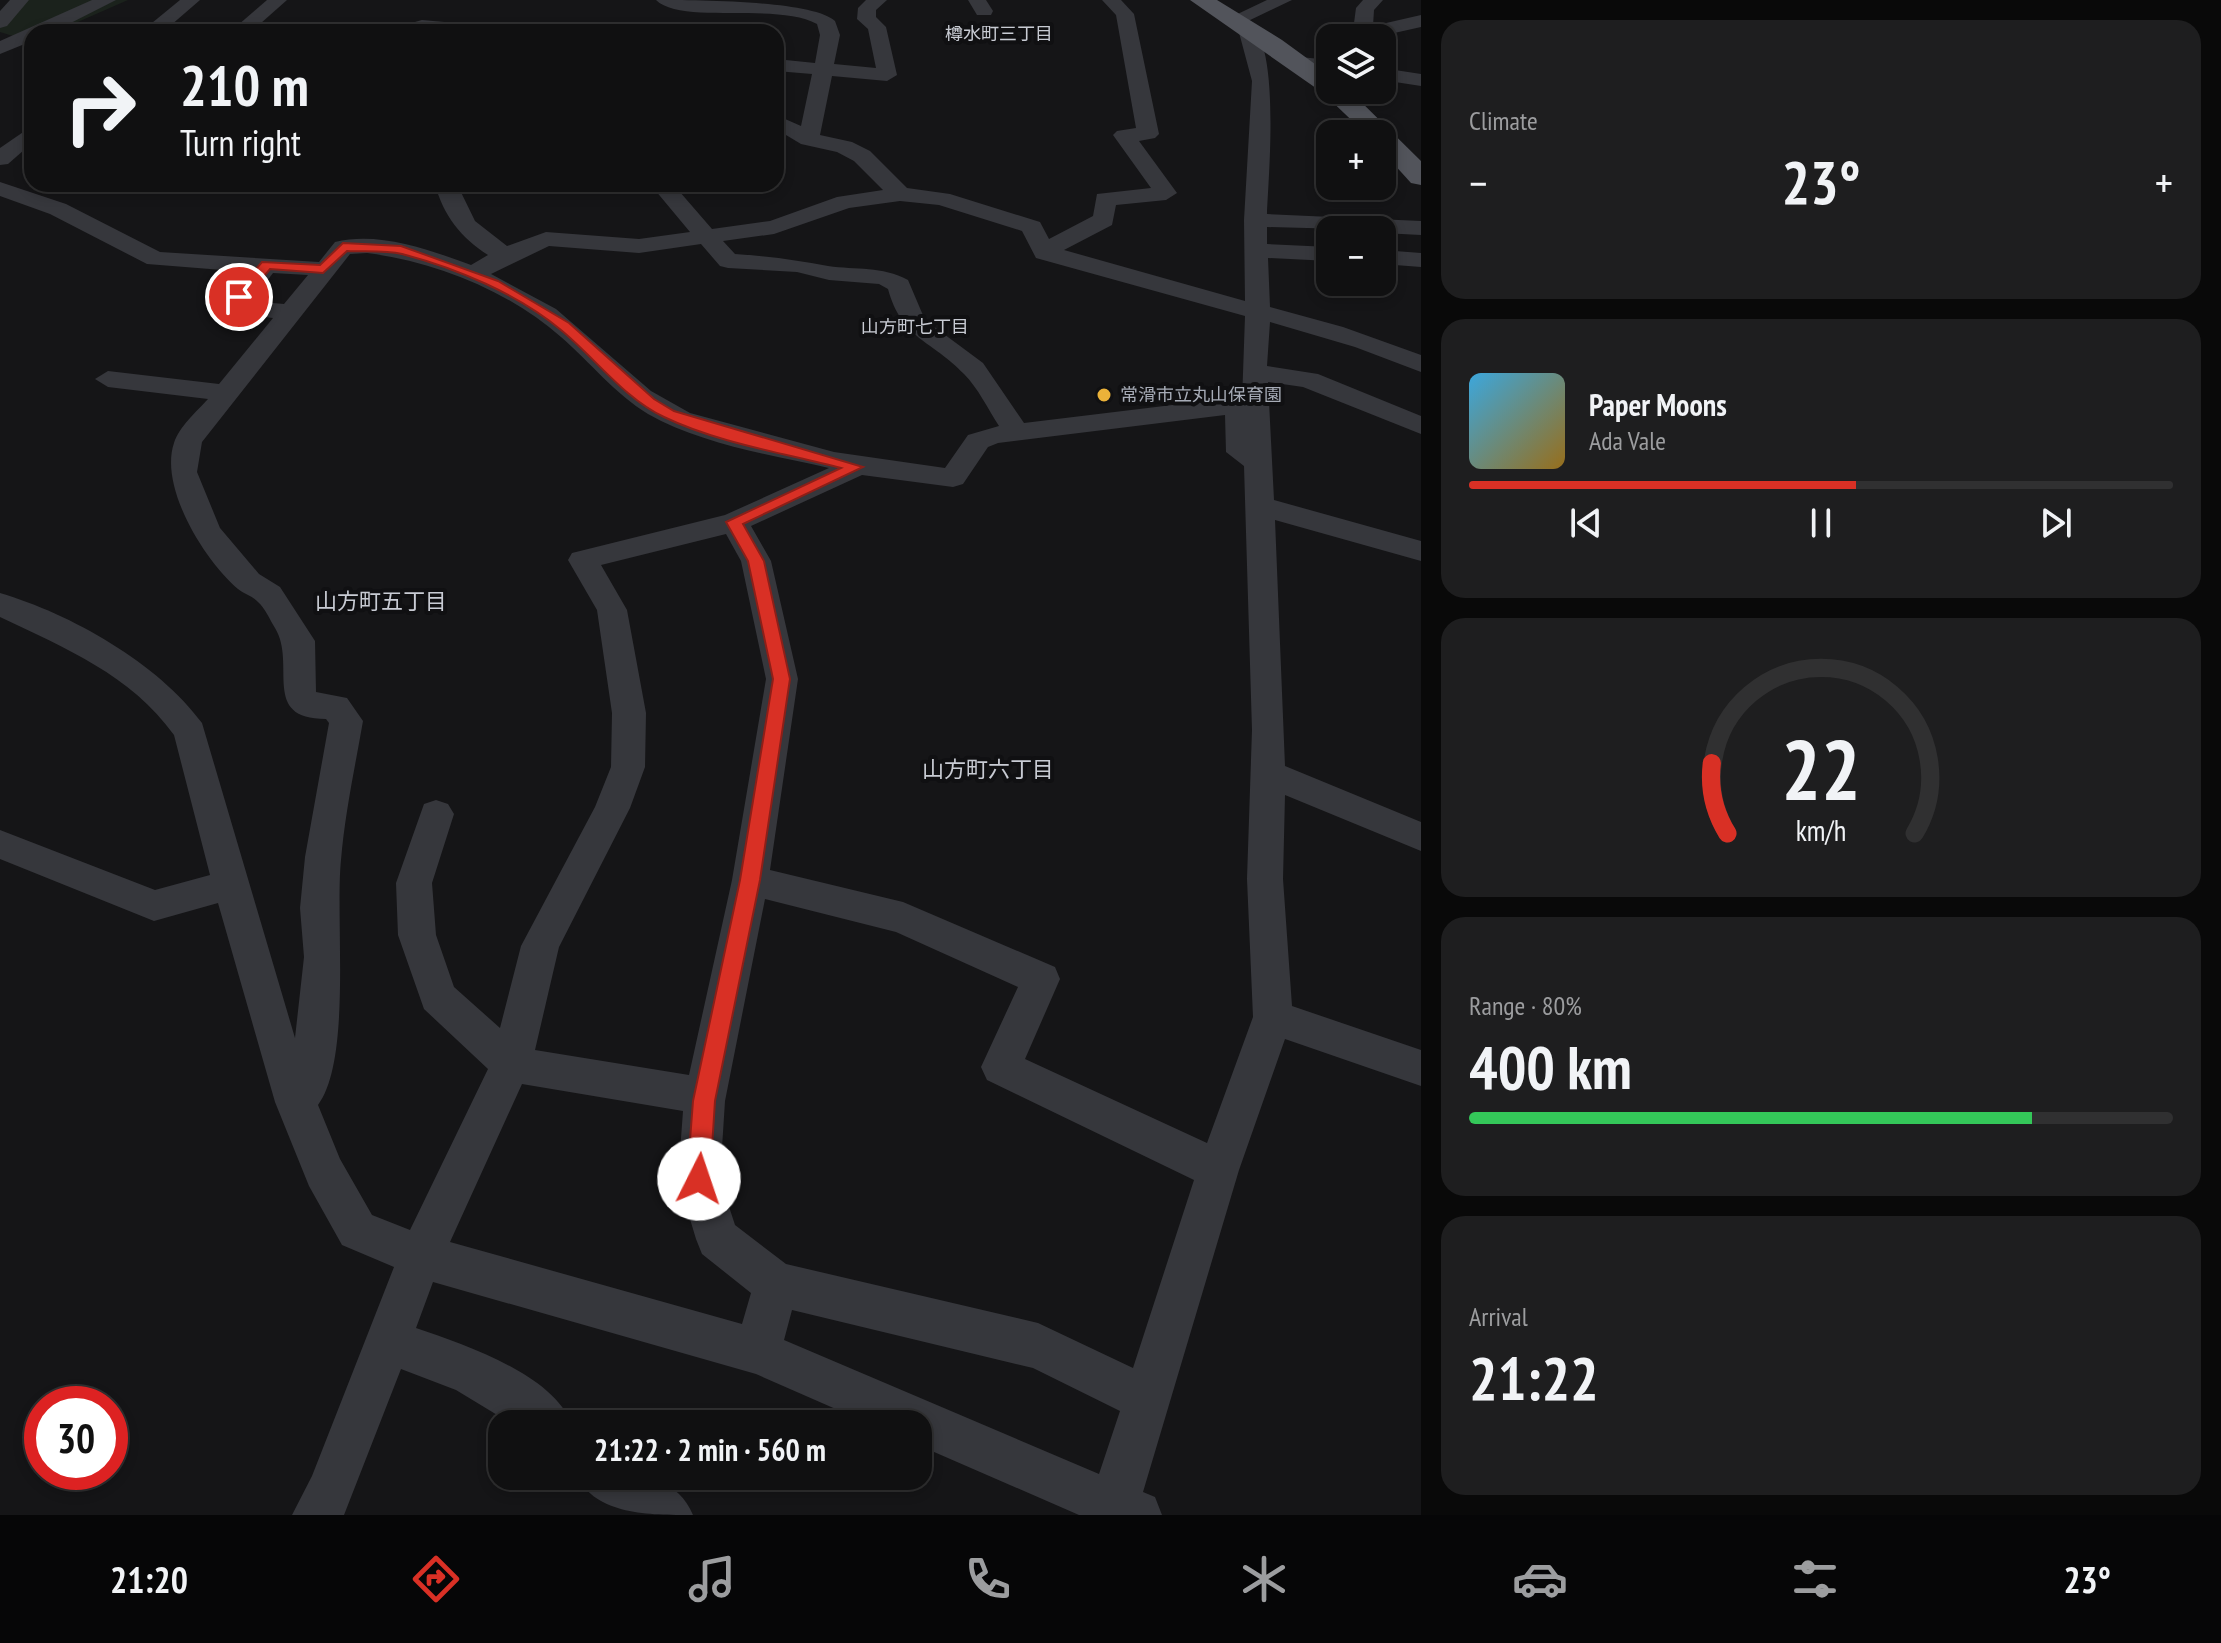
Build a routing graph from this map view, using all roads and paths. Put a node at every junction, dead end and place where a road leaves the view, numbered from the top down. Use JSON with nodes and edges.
{"nodes":[{"id":1,"x":20,"y":0,"type":"edge"},
{"id":2,"x":107,"y":0,"type":"edge"},
{"id":3,"x":191,"y":0,"type":"edge"},
{"id":4,"x":278,"y":0,"type":"edge"},
{"id":5,"x":665,"y":0,"type":"edge"},
{"id":6,"x":878,"y":0,"type":"edge"},
{"id":7,"x":1111,"y":0,"type":"edge"},
{"id":8,"x":1201,"y":0,"type":"edge"},
{"id":9,"x":1283,"y":0,"type":"edge"},
{"id":10,"x":1374,"y":0,"type":"edge"},
{"id":11,"x":1409,"y":0,"type":"edge"},
{"id":12,"x":1421,"y":6,"type":"edge"},
{"id":13,"x":1421,"y":21,"type":"edge"},
{"id":14,"x":0,"y":22,"type":"edge"},
{"id":15,"x":55,"y":24,"type":"edge"},
{"id":16,"x":161,"y":24,"type":"edge"},
{"id":17,"x":250,"y":24,"type":"edge"},
{"id":18,"x":1239,"y":24,"type":"junction"},
{"id":19,"x":1364,"y":24,"type":"edge"},
{"id":20,"x":1396,"y":27,"type":"edge"},
{"id":21,"x":24,"y":38,"type":"edge"},
{"id":22,"x":0,"y":48,"type":"edge"},
{"id":23,"x":1300,"y":63,"type":"junction"},
{"id":24,"x":1316,"y":65,"type":"edge"},
{"id":25,"x":784,"y":66,"type":"edge"},
{"id":26,"x":823,"y":71,"type":"junction"},
{"id":27,"x":1316,"y":76,"type":"edge"},
{"id":28,"x":1396,"y":76,"type":"edge"},
{"id":29,"x":1420,"y":79,"type":"edge"},
{"id":30,"x":1349,"y":104,"type":"edge"},
{"id":31,"x":1367,"y":120,"type":"edge"},
{"id":32,"x":784,"y":125,"type":"edge"},
{"id":33,"x":24,"y":139,"type":"edge"},
{"id":34,"x":809,"y":139,"type":"junction"},
{"id":35,"x":1396,"y":149,"type":"edge"},
{"id":36,"x":0,"y":159,"type":"edge"},
{"id":37,"x":1421,"y":177,"type":"edge"},
{"id":38,"x":0,"y":189,"type":"edge"},
{"id":39,"x":449,"y":192,"type":"edge"},
{"id":40,"x":668,"y":192,"type":"edge"},
{"id":41,"x":900,"y":194,"type":"junction"},
{"id":42,"x":1255,"y":220,"type":"junction"},
{"id":43,"x":1421,"y":228,"type":"edge"},
{"id":44,"x":705,"y":237,"type":"junction"},
{"id":45,"x":1255,"y":250,"type":"junction"},
{"id":46,"x":1044,"y":253,"type":"junction"},
{"id":47,"x":1316,"y":253,"type":"edge"},
{"id":48,"x":505,"y":255,"type":"junction"},
{"id":49,"x":1396,"y":258,"type":"edge"},
{"id":50,"x":1421,"y":260,"type":"edge"},
{"id":51,"x":267,"y":265,"type":"junction"},
{"id":52,"x":323,"y":269,"type":"junction"},
{"id":53,"x":472,"y":275,"type":"junction"},
{"id":54,"x":1258,"y":310,"type":"junction"},
{"id":55,"x":290,"y":312,"type":"junction"},
{"id":56,"x":1421,"y":364,"type":"edge"},
{"id":57,"x":1254,"y":372,"type":"junction"},
{"id":58,"x":108,"y":379,"type":"dead end"},
{"id":59,"x":226,"y":393,"type":"junction"},
{"id":60,"x":1421,"y":426,"type":"edge"},
{"id":61,"x":1017,"y":433,"type":"junction"},
{"id":62,"x":1257,"y":462,"type":"junction"},
{"id":63,"x":856,"y":467,"type":"junction"},
{"id":64,"x":1260,"y":506,"type":"junction"},
{"id":65,"x":734,"y":522,"type":"junction"},
{"id":66,"x":1421,"y":551,"type":"edge"},
{"id":67,"x":0,"y":604,"type":"edge"},
{"id":68,"x":1268,"y":773,"type":"junction"},
{"id":69,"x":436,"y":814,"type":"dead end"},
{"id":70,"x":1421,"y":837,"type":"edge"},
{"id":71,"x":0,"y":844,"type":"edge"},
{"id":72,"x":750,"y":880,"type":"junction"},
{"id":73,"x":233,"y":884,"type":"junction"},
{"id":74,"x":1273,"y":1017,"type":"junction"},
{"id":75,"x":511,"y":1064,"type":"junction"},
{"id":76,"x":1421,"y":1068,"type":"edge"},
{"id":77,"x":705,"y":1096,"type":"junction"},
{"id":78,"x":296,"y":1102,"type":"junction"},
{"id":79,"x":1218,"y":1170,"type":"junction"},
{"id":80,"x":421,"y":1256,"type":"junction"},
{"id":81,"x":776,"y":1284,"type":"junction"},
{"id":82,"x":387,"y":1341,"type":"junction"},
{"id":83,"x":758,"y":1352,"type":"junction"},
{"id":84,"x":1146,"y":1399,"type":"junction"},
{"id":85,"x":533,"y":1410,"type":"edge"},
{"id":86,"x":625,"y":1490,"type":"edge"},
{"id":87,"x":1121,"y":1512,"type":"edge"},
{"id":88,"x":317,"y":1515,"type":"edge"},
{"id":89,"x":668,"y":1515,"type":"edge"}],
"edges":[{"from":1,"to":14,"type":"street"},
{"from":2,"to":15,"type":"street"},
{"from":3,"to":16,"type":"street"},
{"from":4,"to":17,"type":"street"},
{"from":5,"to":26,"type":"street"},
{"from":6,"to":26,"type":"street"},
{"from":7,"to":46,"type":"street"},
{"from":8,"to":18,"type":"main road"},
{"from":9,"to":18,"type":"street"},
{"from":10,"to":19,"type":"street"},
{"from":11,"to":12,"type":"street"},
{"from":13,"to":20,"type":"street"},
{"from":18,"to":23,"type":"main road"},
{"from":18,"to":42,"type":"street"},
{"from":21,"to":22,"type":"street"},
{"from":23,"to":24,"type":"street"},
{"from":23,"to":27,"type":"main road"},
{"from":25,"to":26,"type":"street"},
{"from":26,"to":34,"type":"street"},
{"from":28,"to":29,"type":"street"},
{"from":30,"to":31,"type":"main road"},
{"from":32,"to":34,"type":"street"},
{"from":33,"to":36,"type":"street"},
{"from":34,"to":41,"type":"street"},
{"from":35,"to":37,"type":"main road"},
{"from":38,"to":51,"type":"street"},
{"from":39,"to":48,"type":"street"},
{"from":40,"to":44,"type":"street"},
{"from":41,"to":44,"type":"street"},
{"from":41,"to":46,"type":"street"},
{"from":42,"to":43,"type":"street"},
{"from":42,"to":45,"type":"street"},
{"from":44,"to":48,"type":"street"},
{"from":44,"to":61,"type":"street"},
{"from":45,"to":47,"type":"street"},
{"from":45,"to":54,"type":"street"},
{"from":46,"to":54,"type":"street"},
{"from":48,"to":53,"type":"street"},
{"from":49,"to":50,"type":"street"},
{"from":51,"to":52,"type":"street"},
{"from":51,"to":55,"type":"street"},
{"from":52,"to":53,"type":"street"},
{"from":52,"to":55,"type":"street"},
{"from":53,"to":63,"type":"street"},
{"from":54,"to":56,"type":"street"},
{"from":54,"to":57,"type":"street"},
{"from":55,"to":59,"type":"street"},
{"from":57,"to":60,"type":"street"},
{"from":57,"to":62,"type":"street"},
{"from":58,"to":59,"type":"street"},
{"from":59,"to":78,"type":"street"},
{"from":61,"to":62,"type":"street"},
{"from":61,"to":63,"type":"street"},
{"from":62,"to":64,"type":"street"},
{"from":63,"to":65,"type":"street"},
{"from":64,"to":66,"type":"street"},
{"from":64,"to":68,"type":"street"},
{"from":65,"to":72,"type":"street"},
{"from":65,"to":75,"type":"street"},
{"from":67,"to":73,"type":"street"},
{"from":68,"to":70,"type":"street"},
{"from":68,"to":74,"type":"street"},
{"from":69,"to":75,"type":"street"},
{"from":71,"to":73,"type":"street"},
{"from":72,"to":77,"type":"street"},
{"from":72,"to":79,"type":"street"},
{"from":73,"to":78,"type":"street"},
{"from":74,"to":76,"type":"street"},
{"from":74,"to":79,"type":"street"},
{"from":75,"to":77,"type":"street"},
{"from":75,"to":80,"type":"street"},
{"from":77,"to":81,"type":"street"},
{"from":78,"to":80,"type":"street"},
{"from":79,"to":84,"type":"street"},
{"from":80,"to":82,"type":"street"},
{"from":80,"to":83,"type":"street"},
{"from":81,"to":83,"type":"street"},
{"from":81,"to":84,"type":"street"},
{"from":82,"to":85,"type":"street"},
{"from":82,"to":88,"type":"street"},
{"from":83,"to":87,"type":"street"},
{"from":84,"to":87,"type":"street"},
{"from":86,"to":89,"type":"street"}]}
